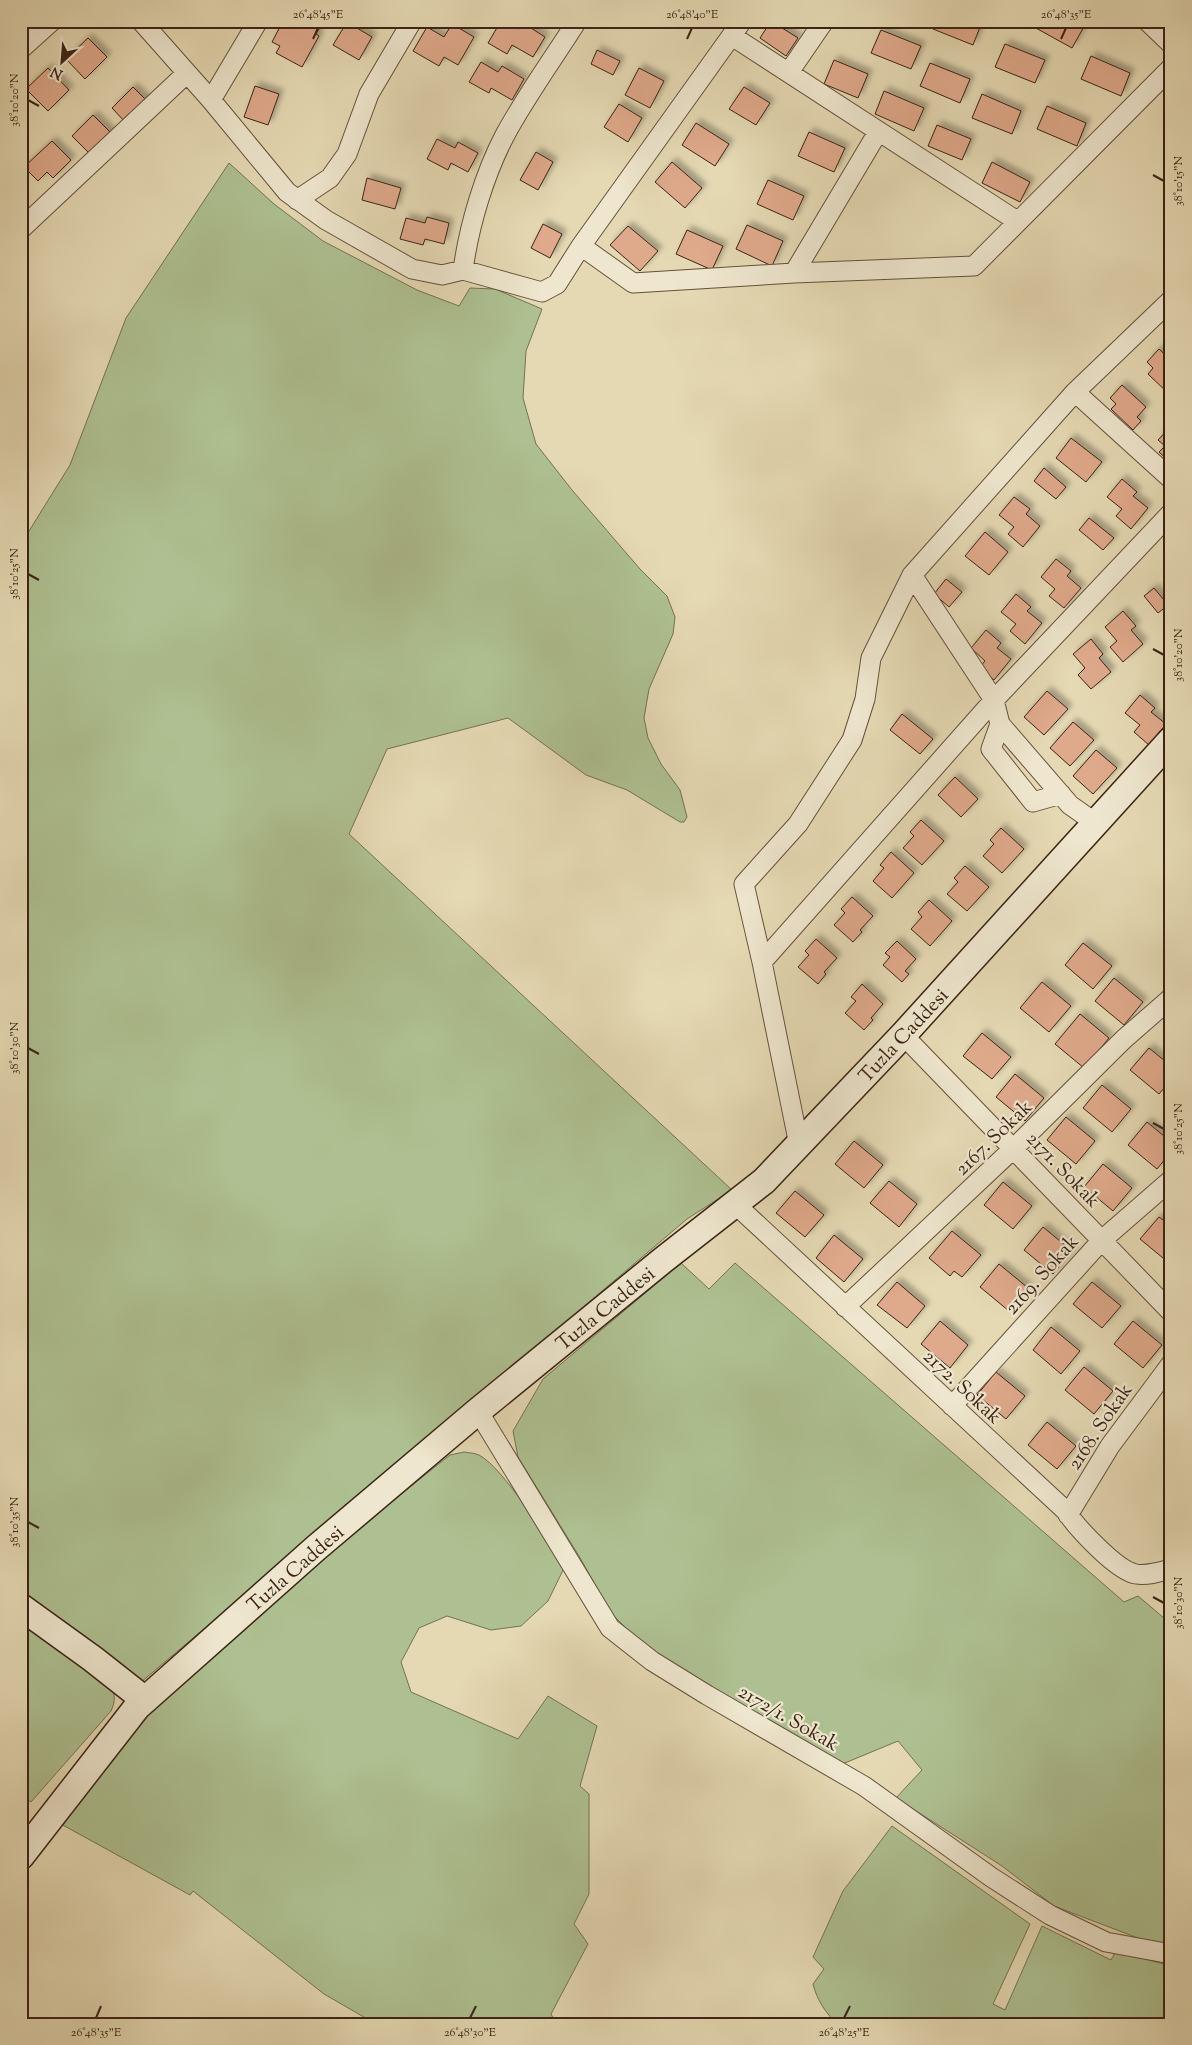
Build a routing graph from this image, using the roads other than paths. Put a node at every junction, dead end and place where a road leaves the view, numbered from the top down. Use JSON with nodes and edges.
{"nodes":[{"id":1,"x":52,"y":21,"type":"edge"},
{"id":2,"x":141,"y":21,"type":"edge"},
{"id":3,"x":258,"y":21,"type":"edge"},
{"id":4,"x":412,"y":21,"type":"edge"},
{"id":5,"x":577,"y":21,"type":"edge"},
{"id":6,"x":824,"y":21,"type":"edge"},
{"id":7,"x":1147,"y":21,"type":"edge"},
{"id":8,"x":737,"y":28,"type":"edge"},
{"id":9,"x":1171,"y":44,"type":"edge"},
{"id":10,"x":21,"y":49,"type":"edge"},
{"id":11,"x":1171,"y":68,"type":"edge"},
{"id":12,"x":789,"y":72,"type":"junction"},
{"id":13,"x":187,"y":73,"type":"junction"},
{"id":14,"x":211,"y":100,"type":"junction"},
{"id":15,"x":878,"y":132,"type":"junction"},
{"id":16,"x":298,"y":200,"type":"junction"},
{"id":17,"x":1017,"y":221,"type":"junction"},
{"id":18,"x":21,"y":229,"type":"edge"},
{"id":19,"x":581,"y":246,"type":"junction"},
{"id":20,"x":463,"y":270,"type":"junction"},
{"id":21,"x":794,"y":273,"type":"junction"},
{"id":22,"x":1171,"y":300,"type":"edge"},
{"id":23,"x":1075,"y":392,"type":"junction"},
{"id":24,"x":1171,"y":478,"type":"edge"},
{"id":25,"x":1171,"y":513,"type":"edge"},
{"id":26,"x":912,"y":575,"type":"junction"},
{"id":27,"x":994,"y":700,"type":"junction"},
{"id":28,"x":1000,"y":724,"type":"junction"},
{"id":29,"x":1171,"y":740,"type":"edge"},
{"id":30,"x":1061,"y":794,"type":"junction"},
{"id":31,"x":1097,"y":824,"type":"junction"},
{"id":32,"x":762,"y":962,"type":"junction"},
{"id":33,"x":1171,"y":998,"type":"edge"},
{"id":34,"x":903,"y":1035,"type":"junction"},
{"id":35,"x":799,"y":1145,"type":"junction"},
{"id":36,"x":1014,"y":1149,"type":"junction"},
{"id":37,"x":1171,"y":1180,"type":"edge"},
{"id":38,"x":734,"y":1204,"type":"junction"},
{"id":39,"x":1102,"y":1240,"type":"junction"},
{"id":40,"x":845,"y":1306,"type":"junction"},
{"id":41,"x":1171,"y":1312,"type":"edge"},
{"id":42,"x":1171,"y":1364,"type":"edge"},
{"id":43,"x":952,"y":1406,"type":"junction"},
{"id":44,"x":478,"y":1411,"type":"junction"},
{"id":45,"x":1068,"y":1515,"type":"junction"},
{"id":46,"x":1171,"y":1569,"type":"edge"},
{"id":47,"x":21,"y":1607,"type":"edge"},
{"id":48,"x":145,"y":1700,"type":"junction"},
{"id":49,"x":21,"y":1856,"type":"edge"},
{"id":50,"x":1171,"y":1954,"type":"edge"}],
"edges":[{"from":1,"to":10,"type":"street"},
{"from":2,"to":13,"type":"street"},
{"from":3,"to":14,"type":"street"},
{"from":4,"to":16,"type":"street"},
{"from":5,"to":20,"type":"street"},
{"from":6,"to":12,"type":"street"},
{"from":7,"to":9,"type":"street"},
{"from":8,"to":12,"type":"street"},
{"from":8,"to":19,"type":"street"},
{"from":11,"to":17,"type":"street"},
{"from":12,"to":15,"type":"street"},
{"from":13,"to":14,"type":"street"},
{"from":13,"to":18,"type":"street"},
{"from":14,"to":16,"type":"street"},
{"from":15,"to":17,"type":"street"},
{"from":15,"to":21,"type":"street"},
{"from":16,"to":20,"type":"street"},
{"from":17,"to":21,"type":"street"},
{"from":19,"to":20,"type":"street"},
{"from":19,"to":21,"type":"street"},
{"from":22,"to":23,"type":"street"},
{"from":23,"to":24,"type":"street"},
{"from":23,"to":26,"type":"street"},
{"from":25,"to":27,"type":"street"},
{"from":26,"to":27,"type":"street"},
{"from":26,"to":32,"type":"street"},
{"from":27,"to":28,"type":"street"},
{"from":27,"to":32,"type":"street"},
{"from":28,"to":30,"type":"street"},
{"from":28,"to":30,"type":"street"},
{"from":29,"to":31,"type":"main road","name":"Tuzla Caddesi"},
{"from":30,"to":31,"type":"street"},
{"from":31,"to":34,"type":"main road","name":"Tuzla Caddesi"},
{"from":32,"to":35,"type":"street"},
{"from":33,"to":36,"type":"street","name":"2167. Sokak"},
{"from":34,"to":35,"type":"main road","name":"Tuzla Caddesi"},
{"from":34,"to":36,"type":"street","name":"2171. Sokak"},
{"from":35,"to":38,"type":"main road","name":"Tuzla Caddesi"},
{"from":36,"to":39,"type":"street","name":"2171. Sokak"},
{"from":36,"to":40,"type":"street","name":"2167. Sokak"},
{"from":37,"to":39,"type":"street","name":"2169. Sokak"},
{"from":38,"to":40,"type":"street","name":"2172. Sokak"},
{"from":38,"to":44,"type":"main road","name":"Tuzla Caddesi"},
{"from":39,"to":41,"type":"street","name":"2171. Sokak"},
{"from":39,"to":43,"type":"street","name":"2169. Sokak"},
{"from":40,"to":43,"type":"street","name":"2172. Sokak"},
{"from":42,"to":45,"type":"street","name":"2168. Sokak"},
{"from":43,"to":45,"type":"street","name":"2172. Sokak"},
{"from":44,"to":48,"type":"main road","name":"Tuzla Caddesi"},
{"from":44,"to":50,"type":"street","name":"2172/1. Sokak"},
{"from":45,"to":46,"type":"street","name":"2172. Sokak"},
{"from":47,"to":48,"type":"main road"},
{"from":48,"to":49,"type":"main road","name":"Tuzla Caddesi"}]}
